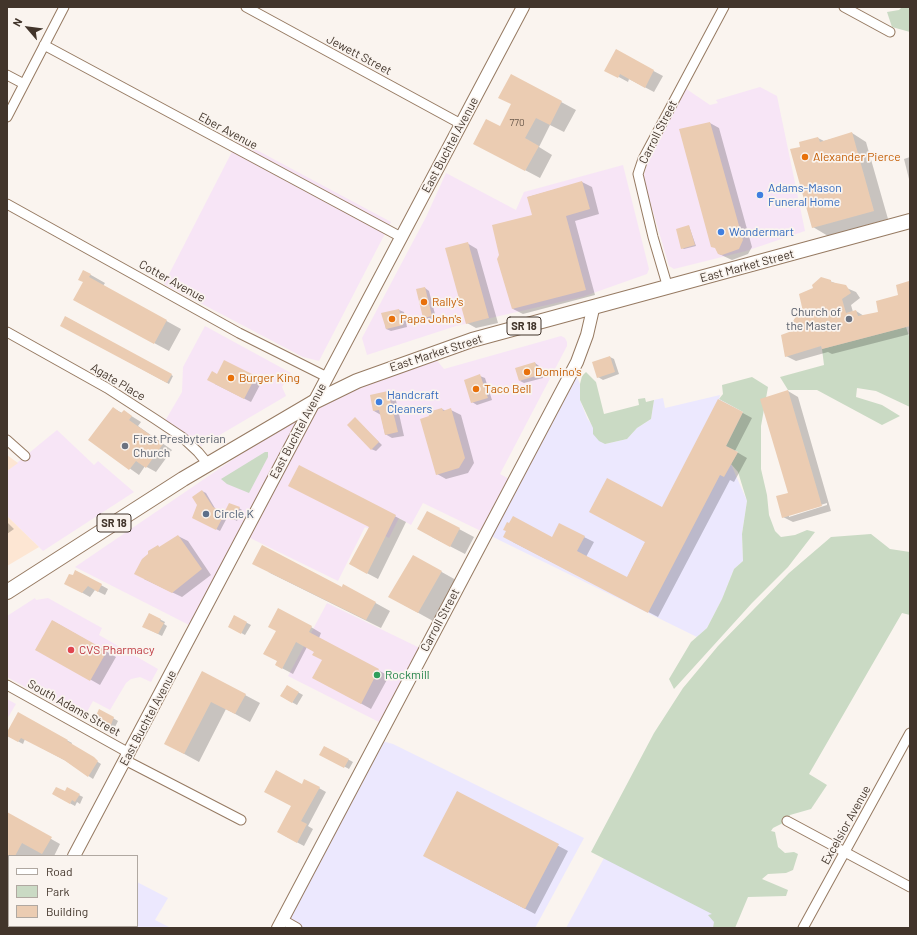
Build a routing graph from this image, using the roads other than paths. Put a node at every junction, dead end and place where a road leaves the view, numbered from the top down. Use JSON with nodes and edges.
{"nodes":[{"id":1,"x":64,"y":7,"type":"edge"},
{"id":2,"x":246,"y":7,"type":"edge"},
{"id":3,"x":523,"y":7,"type":"edge"},
{"id":4,"x":724,"y":7,"type":"edge"},
{"id":5,"x":844,"y":7,"type":"edge"},
{"id":6,"x":890,"y":32,"type":"dead end"},
{"id":7,"x":44,"y":45,"type":"junction"},
{"id":8,"x":7,"y":75,"type":"edge"},
{"id":9,"x":24,"y":84,"type":"junction"},
{"id":10,"x":7,"y":117,"type":"edge"},
{"id":11,"x":461,"y":124,"type":"junction"},
{"id":12,"x":7,"y":204,"type":"edge"},
{"id":13,"x":910,"y":221,"type":"edge"},
{"id":14,"x":401,"y":237,"type":"junction"},
{"id":15,"x":668,"y":288,"type":"junction"},
{"id":16,"x":593,"y":309,"type":"junction"},
{"id":17,"x":7,"y":332,"type":"edge"},
{"id":18,"x":327,"y":377,"type":"junction"},
{"id":19,"x":314,"y":402,"type":"junction"},
{"id":20,"x":7,"y":440,"type":"edge"},
{"id":21,"x":25,"y":456,"type":"dead end"},
{"id":22,"x":208,"y":464,"type":"junction"},
{"id":23,"x":7,"y":592,"type":"edge"},
{"id":24,"x":9,"y":686,"type":"edge"},
{"id":25,"x":910,"y":733,"type":"edge"},
{"id":26,"x":127,"y":757,"type":"junction"},
{"id":27,"x":241,"y":820,"type":"dead end"},
{"id":28,"x":786,"y":821,"type":"dead end"},
{"id":29,"x":845,"y":852,"type":"junction"},
{"id":30,"x":75,"y":855,"type":"edge"},
{"id":31,"x":910,"y":887,"type":"edge"},
{"id":32,"x":280,"y":924,"type":"edge"},
{"id":33,"x":297,"y":928,"type":"edge"},
{"id":34,"x":804,"y":928,"type":"edge"}],
"edges":[{"from":1,"to":7,"type":"street"},
{"from":2,"to":11,"type":"street","name":"Jewett Street"},
{"from":3,"to":11,"type":"street","name":"East Buchtel Avenue"},
{"from":4,"to":15,"type":"street","name":"Carroll Street"},
{"from":5,"to":6,"type":"street"},
{"from":7,"to":9,"type":"street"},
{"from":7,"to":14,"type":"street","name":"Eber Avenue"},
{"from":8,"to":9,"type":"street"},
{"from":9,"to":10,"type":"street"},
{"from":11,"to":14,"type":"street","name":"East Buchtel Avenue"},
{"from":12,"to":18,"type":"street","name":"Cotter Avenue"},
{"from":13,"to":15,"type":"main road","name":"East Market Street","number":"SR 18"},
{"from":14,"to":18,"type":"street","name":"East Buchtel Avenue"},
{"from":15,"to":16,"type":"main road","name":"East Market Street","number":"SR 18"},
{"from":16,"to":19,"type":"main road","name":"East Market Street","number":"SR 18"},
{"from":16,"to":32,"type":"street","name":"Carroll Street"},
{"from":17,"to":22,"type":"street","name":"Agate Place"},
{"from":18,"to":19,"type":"street","name":"East Buchtel Avenue"},
{"from":19,"to":22,"type":"main road","name":"East Market Street","number":"SR 18"},
{"from":19,"to":26,"type":"street","name":"East Buchtel Avenue"},
{"from":20,"to":21,"type":"street"},
{"from":22,"to":23,"type":"main road","name":"East Market Street","number":"SR 18"},
{"from":24,"to":26,"type":"street","name":"South Adams Street"},
{"from":25,"to":29,"type":"street","name":"Excelsior Avenue"},
{"from":26,"to":27,"type":"street","name":"South Adams Street"},
{"from":26,"to":30,"type":"street","name":"East Buchtel Avenue"},
{"from":28,"to":29,"type":"street"},
{"from":29,"to":31,"type":"street"},
{"from":29,"to":34,"type":"street","name":"Excelsior Avenue"},
{"from":32,"to":33,"type":"street"}]}
